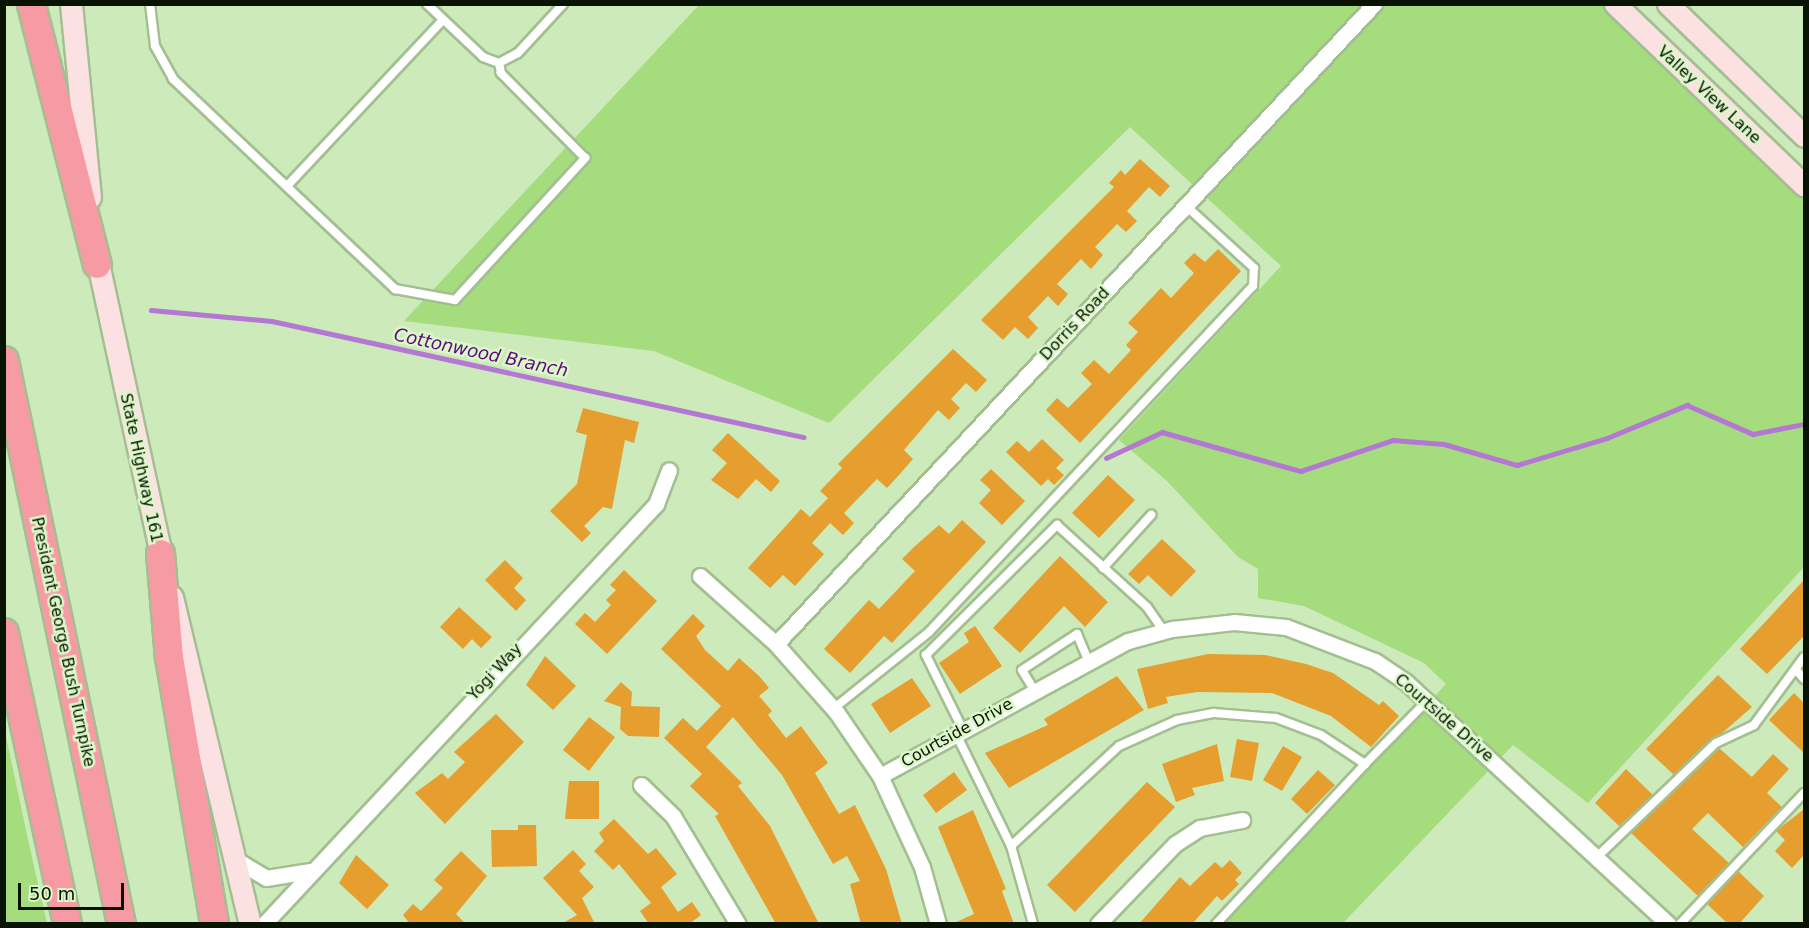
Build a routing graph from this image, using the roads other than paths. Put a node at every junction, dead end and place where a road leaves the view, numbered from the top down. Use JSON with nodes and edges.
{"nodes":[{"id":1,"x":31,"y":4,"type":"edge"},
{"id":2,"x":70,"y":4,"type":"edge"},
{"id":3,"x":150,"y":4,"type":"edge"},
{"id":4,"x":427,"y":4,"type":"edge"},
{"id":5,"x":563,"y":4,"type":"edge"},
{"id":6,"x":1374,"y":4,"type":"edge"},
{"id":7,"x":1615,"y":4,"type":"edge"},
{"id":8,"x":1668,"y":4,"type":"edge"},
{"id":9,"x":443,"y":20,"type":"junction"},
{"id":10,"x":499,"y":63,"type":"junction"},
{"id":11,"x":1804,"y":136,"type":"edge"},
{"id":12,"x":1804,"y":185,"type":"edge"},
{"id":13,"x":287,"y":186,"type":"junction"},
{"id":14,"x":1186,"y":206,"type":"junction"},
{"id":15,"x":97,"y":264,"type":"junction"},
{"id":16,"x":4,"y":360,"type":"edge"},
{"id":17,"x":669,"y":470,"type":"dead end"},
{"id":18,"x":1151,"y":515,"type":"dead end"},
{"id":19,"x":159,"y":553,"type":"junction"},
{"id":20,"x":1103,"y":568,"type":"junction"},
{"id":21,"x":700,"y":576,"type":"dead end"},
{"id":22,"x":1164,"y":631,"type":"junction"},
{"id":23,"x":4,"y":632,"type":"edge"},
{"id":24,"x":776,"y":644,"type":"junction"},
{"id":25,"x":1804,"y":657,"type":"edge"},
{"id":26,"x":1088,"y":660,"type":"junction"},
{"id":27,"x":1796,"y":670,"type":"junction"},
{"id":28,"x":1804,"y":679,"type":"edge"},
{"id":29,"x":1034,"y":690,"type":"junction"},
{"id":30,"x":1427,"y":701,"type":"junction"},
{"id":31,"x":834,"y":709,"type":"junction"},
{"id":32,"x":959,"y":732,"type":"junction"},
{"id":33,"x":1365,"y":764,"type":"junction"},
{"id":34,"x":880,"y":776,"type":"junction"},
{"id":35,"x":641,"y":785,"type":"dead end"},
{"id":36,"x":1804,"y":793,"type":"edge"},
{"id":37,"x":1242,"y":820,"type":"dead end"},
{"id":38,"x":1011,"y":846,"type":"junction"},
{"id":39,"x":1598,"y":856,"type":"junction"},
{"id":40,"x":238,"y":861,"type":"junction"},
{"id":41,"x":312,"y":870,"type":"junction"},
{"id":42,"x":67,"y":924,"type":"edge"},
{"id":43,"x":121,"y":924,"type":"edge"},
{"id":44,"x":214,"y":924,"type":"edge"},
{"id":45,"x":250,"y":924,"type":"edge"},
{"id":46,"x":264,"y":924,"type":"edge"},
{"id":47,"x":738,"y":924,"type":"edge"},
{"id":48,"x":938,"y":924,"type":"edge"},
{"id":49,"x":1033,"y":924,"type":"edge"},
{"id":50,"x":1098,"y":924,"type":"edge"},
{"id":51,"x":1216,"y":924,"type":"edge"},
{"id":52,"x":1668,"y":924,"type":"edge"},
{"id":53,"x":1680,"y":924,"type":"edge"}],
"edges":[{"from":1,"to":15,"type":"highway"},
{"from":2,"to":15,"type":"main road","name":"State Highway 161"},
{"from":3,"to":13,"type":"lane"},
{"from":4,"to":9,"type":"lane"},
{"from":5,"to":10,"type":"lane"},
{"from":6,"to":14,"type":"street","name":"Dorris Road"},
{"from":7,"to":12,"type":"main road","name":"Valley View Lane"},
{"from":8,"to":11,"type":"main road"},
{"from":9,"to":10,"type":"lane"},
{"from":9,"to":13,"type":"lane"},
{"from":10,"to":13,"type":"lane"},
{"from":14,"to":24,"type":"street","name":"Dorris Road"},
{"from":14,"to":31,"type":"lane"},
{"from":15,"to":19,"type":"main road","name":"State Highway 161"},
{"from":16,"to":43,"type":"highway","name":"President George Bush Turnpike"},
{"from":17,"to":41,"type":"street","name":"Yogi Way"},
{"from":18,"to":20,"type":"lane"},
{"from":19,"to":40,"type":"main road","name":"State Highway 161"},
{"from":19,"to":44,"type":"highway"},
{"from":20,"to":22,"type":"lane"},
{"from":20,"to":32,"type":"lane"},
{"from":21,"to":24,"type":"street"},
{"from":22,"to":26,"type":"street","name":"Courtside Drive"},
{"from":22,"to":30,"type":"street","name":"Courtside Drive"},
{"from":23,"to":42,"type":"highway"},
{"from":24,"to":31,"type":"street"},
{"from":25,"to":27,"type":"lane"},
{"from":26,"to":29,"type":"street","name":"Courtside Drive"},
{"from":26,"to":29,"type":"lane"},
{"from":27,"to":28,"type":"lane"},
{"from":27,"to":39,"type":"lane"},
{"from":29,"to":32,"type":"street","name":"Courtside Drive"},
{"from":30,"to":33,"type":"lane"},
{"from":30,"to":39,"type":"street","name":"Courtside Drive"},
{"from":31,"to":34,"type":"street"},
{"from":32,"to":34,"type":"street","name":"Courtside Drive"},
{"from":32,"to":38,"type":"lane"},
{"from":33,"to":38,"type":"lane"},
{"from":33,"to":51,"type":"lane"},
{"from":34,"to":48,"type":"street"},
{"from":35,"to":47,"type":"street"},
{"from":36,"to":53,"type":"lane"},
{"from":37,"to":50,"type":"street"},
{"from":38,"to":49,"type":"lane"},
{"from":39,"to":52,"type":"street","name":"Courtside Drive"},
{"from":40,"to":41,"type":"street"},
{"from":40,"to":45,"type":"main road","name":"State Highway 161"},
{"from":41,"to":46,"type":"street","name":"Yogi Way"}]}
